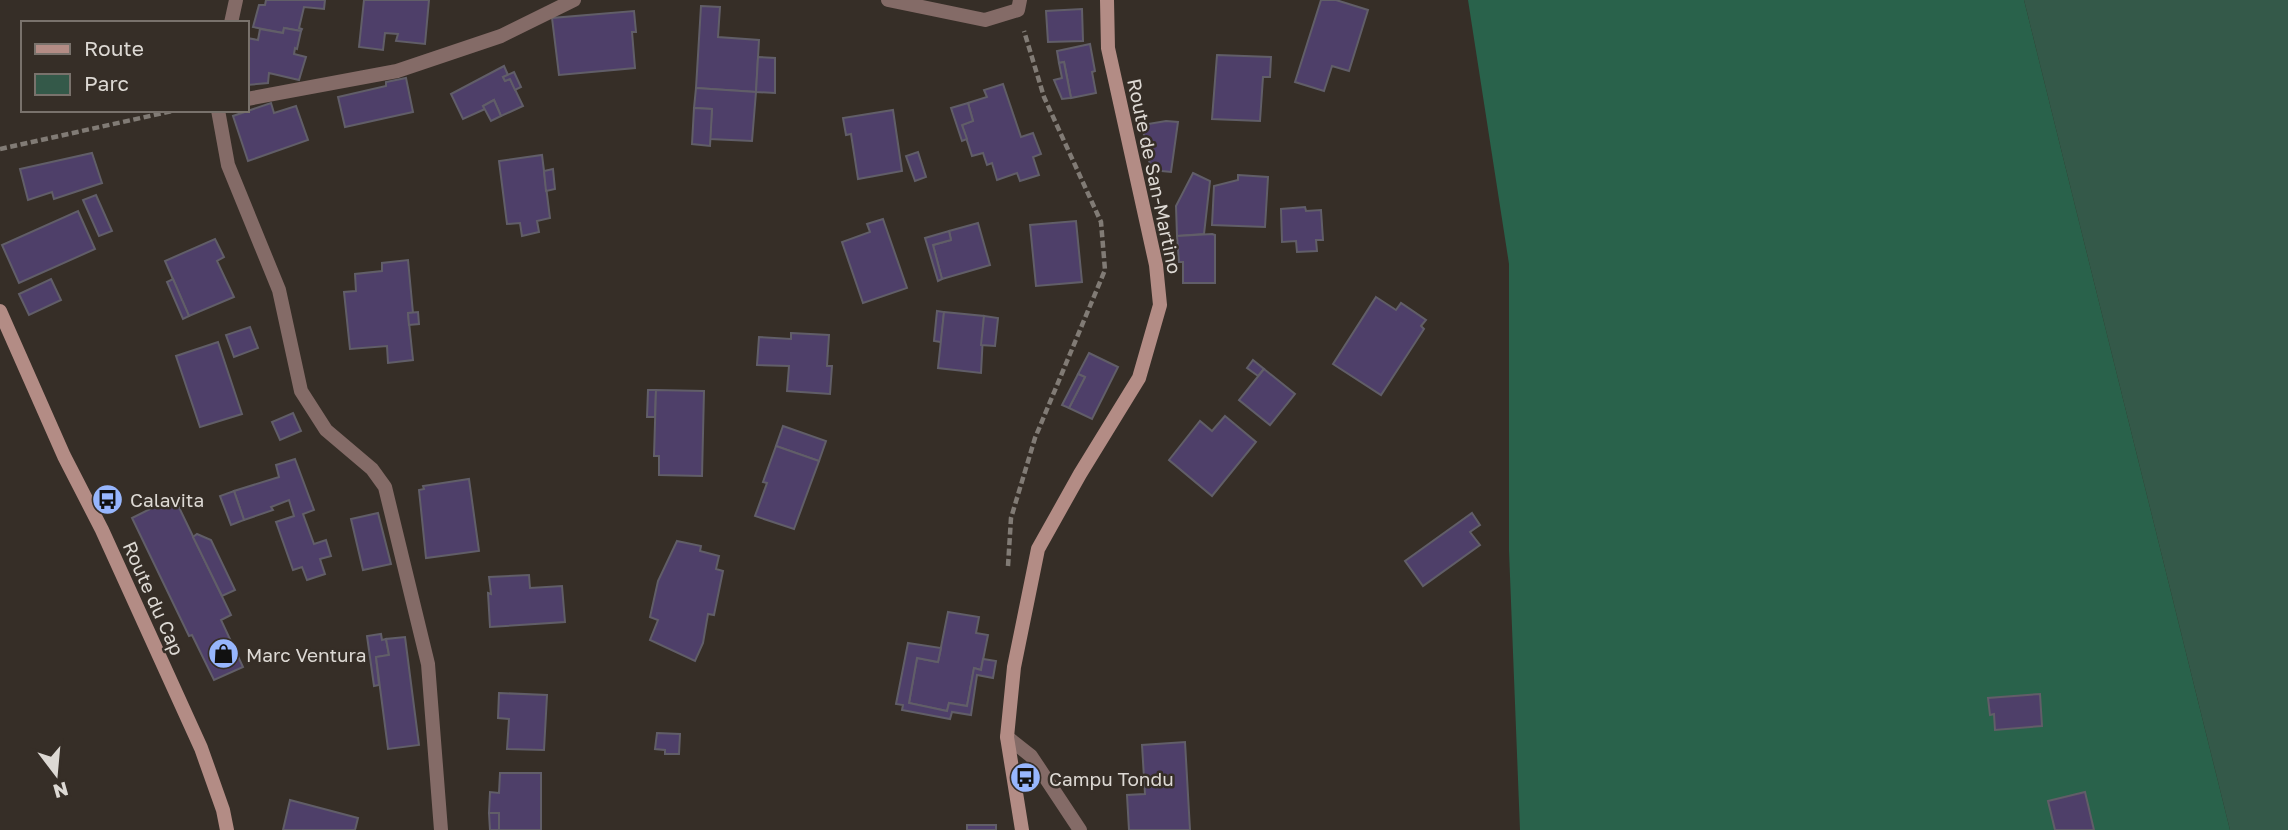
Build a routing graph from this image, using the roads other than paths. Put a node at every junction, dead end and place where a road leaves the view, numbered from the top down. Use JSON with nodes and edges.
{"nodes":[{"id":1,"x":236,"y":0,"type":"edge"},
{"id":2,"x":575,"y":0,"type":"edge"},
{"id":3,"x":888,"y":0,"type":"edge"},
{"id":4,"x":1107,"y":0,"type":"edge"},
{"id":5,"x":1019,"y":5,"type":"edge"},
{"id":6,"x":231,"y":21,"type":"edge"},
{"id":7,"x":248,"y":99,"type":"edge"},
{"id":8,"x":218,"y":112,"type":"edge"},
{"id":9,"x":0,"y":311,"type":"edge"},
{"id":10,"x":1007,"y":737,"type":"junction"},
{"id":11,"x":227,"y":830,"type":"edge"},
{"id":12,"x":442,"y":830,"type":"edge"},
{"id":13,"x":1022,"y":830,"type":"edge"},
{"id":14,"x":1080,"y":830,"type":"edge"}],
"edges":[{"from":1,"to":6,"type":"street"},
{"from":2,"to":7,"type":"street"},
{"from":3,"to":5,"type":"street"},
{"from":4,"to":10,"type":"street","name":"Route de San-Martino"},
{"from":8,"to":12,"type":"street"},
{"from":9,"to":11,"type":"street","name":"Route du Cap"},
{"from":10,"to":13,"type":"street","name":"Route de San-Martino"},
{"from":10,"to":14,"type":"street"}]}
